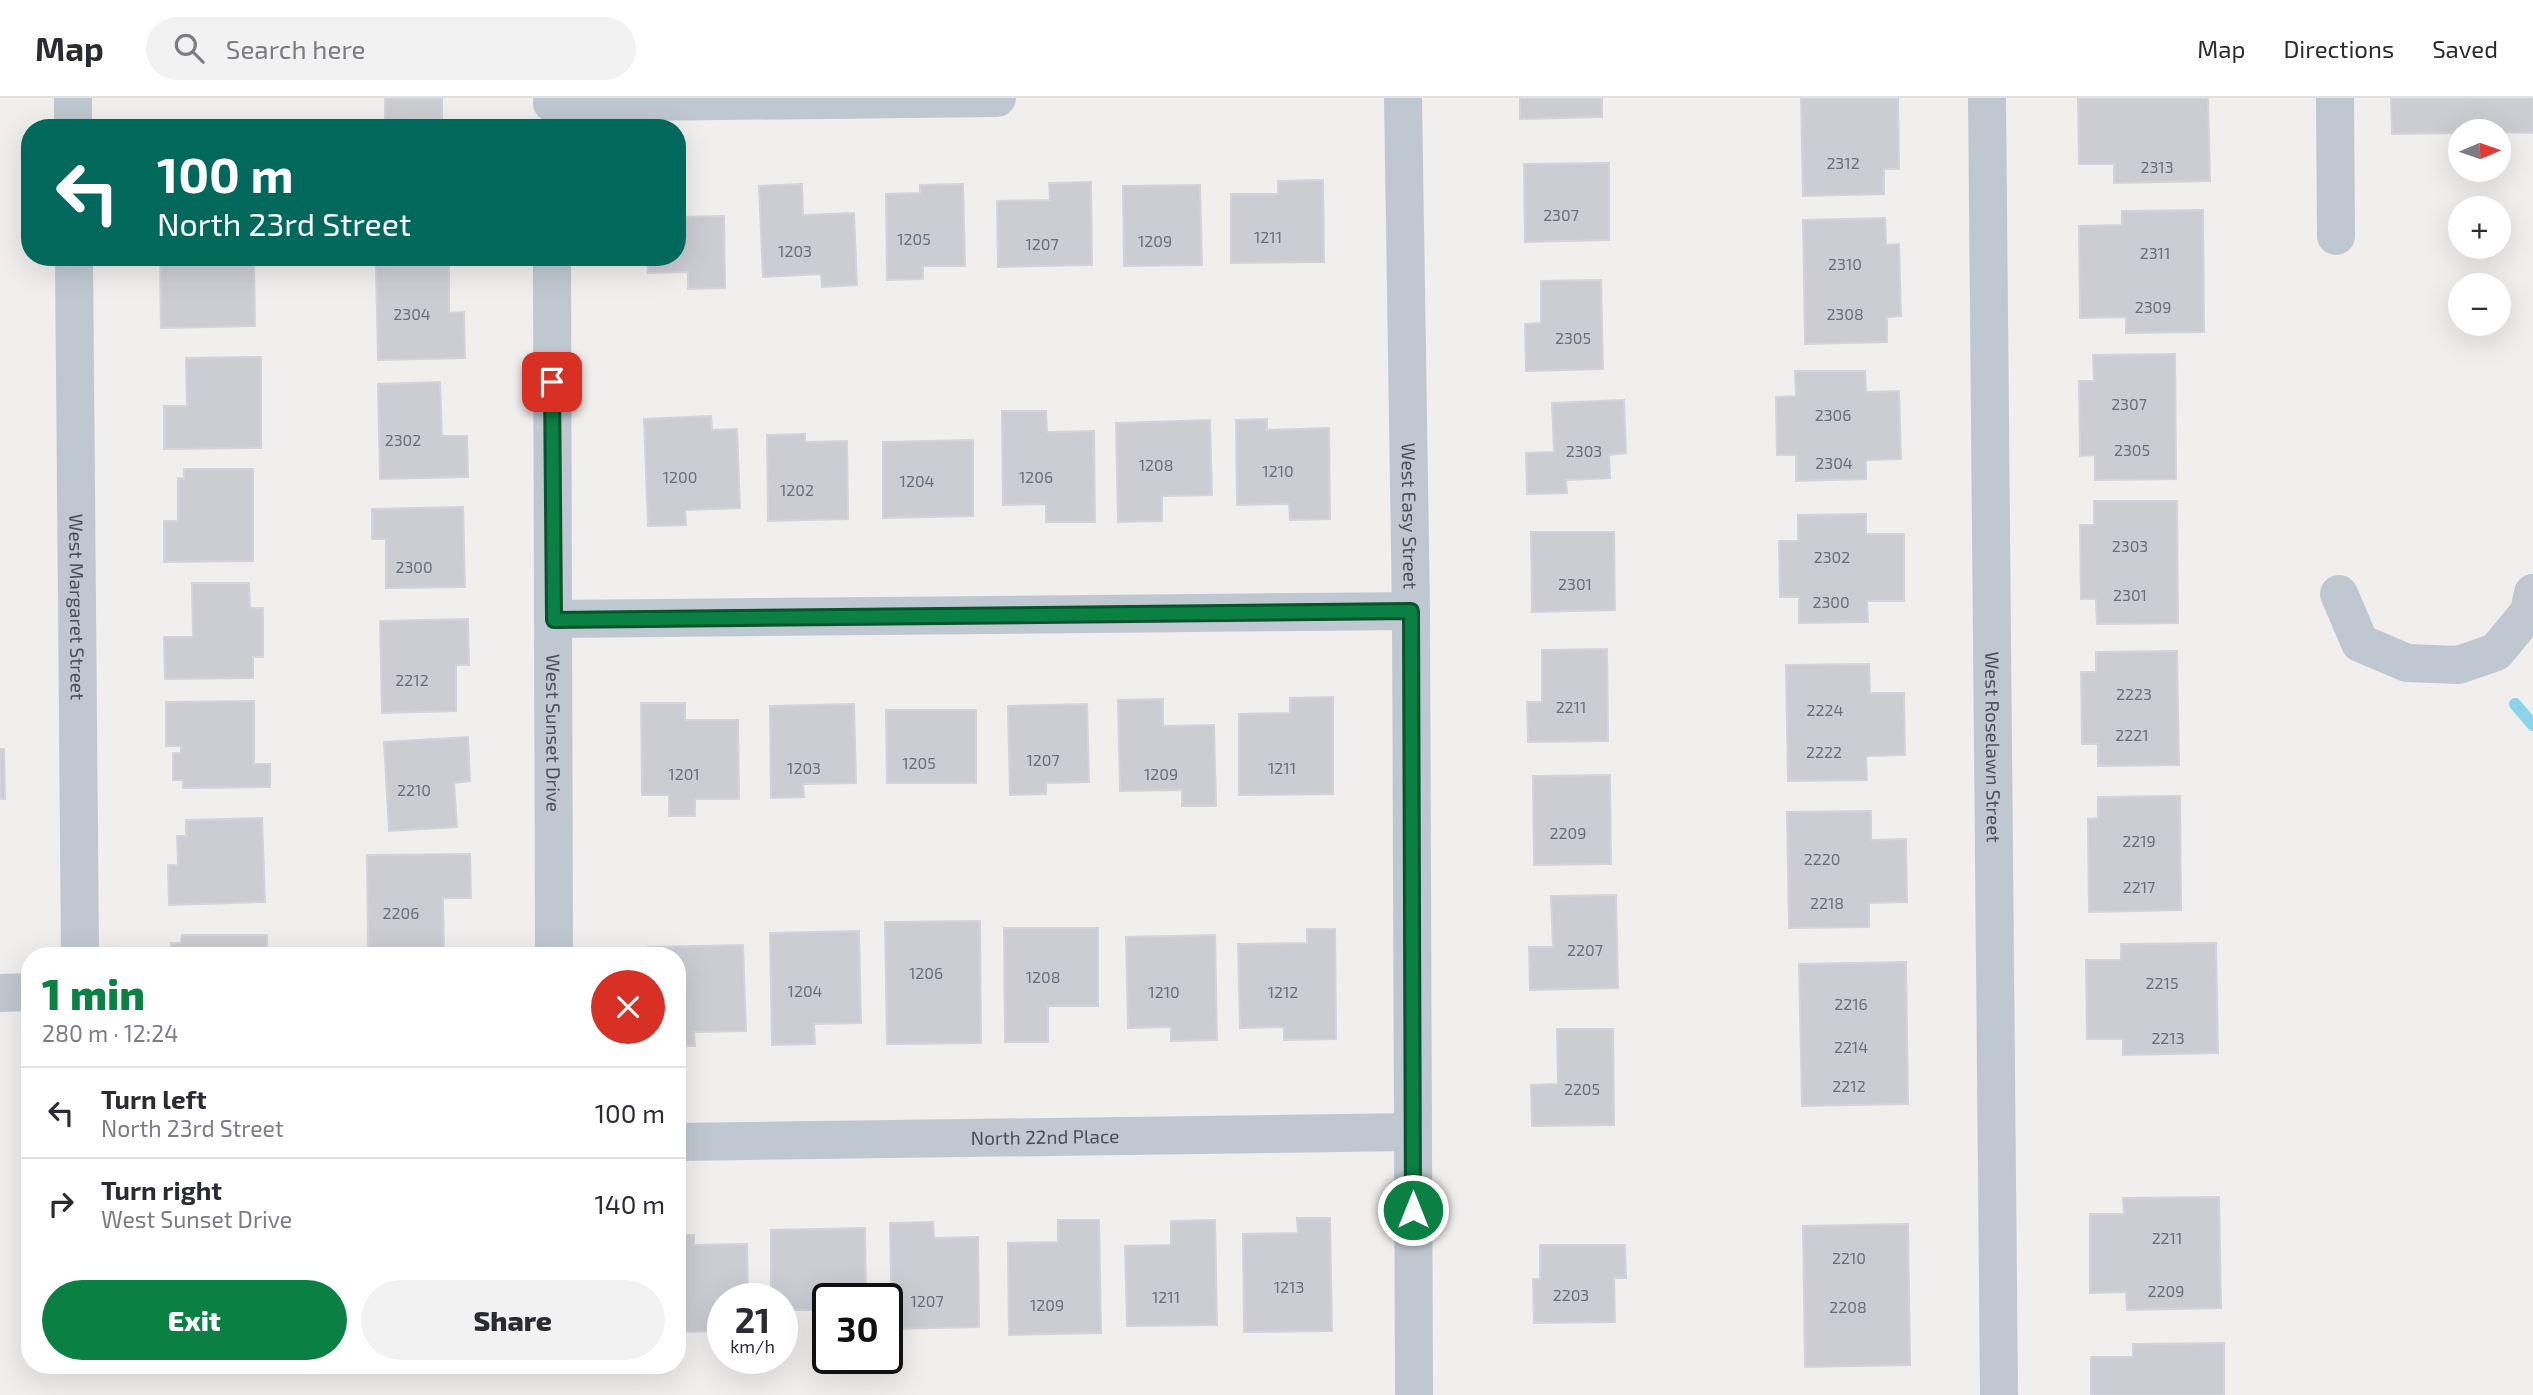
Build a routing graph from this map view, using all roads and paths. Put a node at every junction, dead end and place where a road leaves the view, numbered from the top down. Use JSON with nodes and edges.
{"nodes":[{"id":1,"x":73,"y":98,"type":"edge"},
{"id":2,"x":997,"y":98,"type":"edge"},
{"id":3,"x":1403,"y":98,"type":"edge"},
{"id":4,"x":1987,"y":98,"type":"edge"},
{"id":5,"x":2335,"y":98,"type":"edge"},
{"id":6,"x":552,"y":110,"type":"edge"},
{"id":7,"x":73,"y":119,"type":"edge"},
{"id":8,"x":2336,"y":236,"type":"dead end"},
{"id":9,"x":74,"y":266,"type":"edge"},
{"id":10,"x":552,"y":266,"type":"edge"},
{"id":11,"x":2533,"y":593,"type":"edge"},
{"id":12,"x":2339,"y":594,"type":"dead end"},
{"id":13,"x":1411,"y":611,"type":"junction"},
{"id":14,"x":554,"y":620,"type":"junction"},
{"id":15,"x":80,"y":947,"type":"edge"},
{"id":16,"x":554,"y":947,"type":"edge"},
{"id":17,"x":21,"y":992,"type":"edge"},
{"id":18,"x":0,"y":993,"type":"edge"},
{"id":19,"x":1412,"y":1132,"type":"junction"},
{"id":20,"x":686,"y":1142,"type":"edge"},
{"id":21,"x":1414,"y":1395,"type":"edge"},
{"id":22,"x":1999,"y":1395,"type":"edge"}],
"edges":[{"from":1,"to":7,"type":"street"},
{"from":2,"to":6,"type":"street"},
{"from":3,"to":13,"type":"street","name":"West Easy Street"},
{"from":4,"to":22,"type":"street","name":"West Roselawn Street"},
{"from":5,"to":8,"type":"street"},
{"from":9,"to":15,"type":"street","name":"West Margaret Street"},
{"from":10,"to":14,"type":"street","name":"West Sunset Drive"},
{"from":11,"to":12,"type":"street"},
{"from":13,"to":14,"type":"street"},
{"from":13,"to":19,"type":"street","name":"West Easy Street"},
{"from":14,"to":16,"type":"street","name":"West Sunset Drive"},
{"from":17,"to":18,"type":"street"},
{"from":19,"to":20,"type":"street","name":"North 22nd Place"},
{"from":19,"to":21,"type":"street","name":"West Easy Street"}]}
